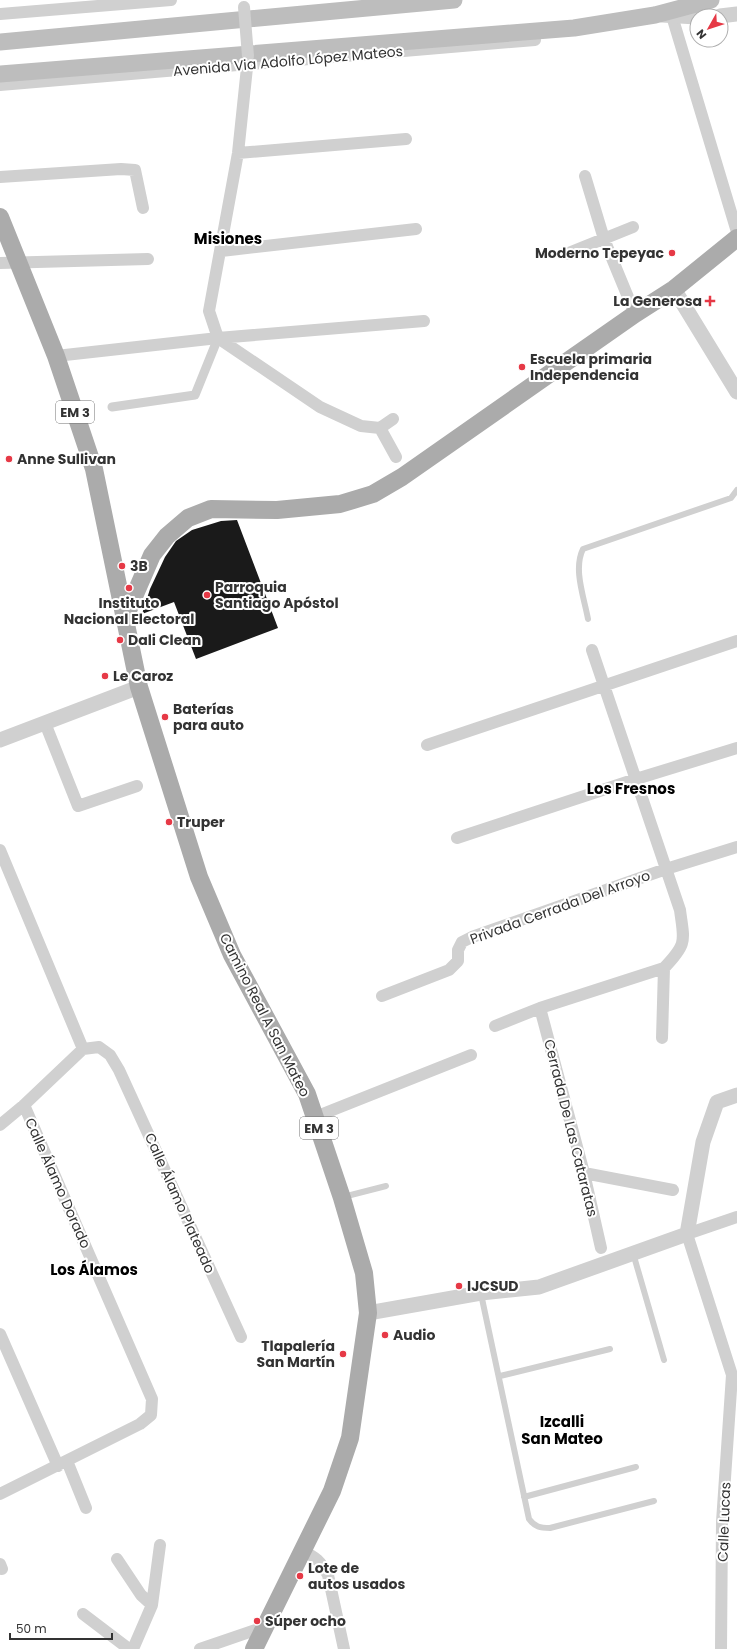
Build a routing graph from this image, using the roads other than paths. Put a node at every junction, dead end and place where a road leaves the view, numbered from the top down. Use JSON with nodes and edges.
{"nodes":[{"id":1,"x":171,"y":0,"type":"edge"},
{"id":2,"x":454,"y":0,"type":"edge"},
{"id":3,"x":711,"y":0,"type":"edge"},
{"id":4,"x":244,"y":4,"type":"edge"},
{"id":5,"x":0,"y":14,"type":"edge"},
{"id":6,"x":655,"y":15,"type":"junction"},
{"id":7,"x":672,"y":16,"type":"junction"},
{"id":8,"x":689,"y":17,"type":"edge"},
{"id":9,"x":574,"y":28,"type":"junction"},
{"id":10,"x":0,"y":42,"type":"edge"},
{"id":11,"x":248,"y":60,"type":"junction"},
{"id":12,"x":0,"y":74,"type":"edge"},
{"id":13,"x":0,"y":85,"type":"edge"},
{"id":14,"x":406,"y":139,"type":"dead end"},
{"id":15,"x":238,"y":153,"type":"junction"},
{"id":16,"x":585,"y":176,"type":"dead end"},
{"id":17,"x":0,"y":177,"type":"edge"},
{"id":18,"x":143,"y":208,"type":"dead end"},
{"id":19,"x":0,"y":217,"type":"edge"},
{"id":20,"x":633,"y":227,"type":"dead end"},
{"id":21,"x":416,"y":229,"type":"dead end"},
{"id":22,"x":737,"y":232,"type":"edge"},
{"id":23,"x":737,"y":238,"type":"edge"},
{"id":24,"x":604,"y":239,"type":"junction"},
{"id":25,"x":221,"y":251,"type":"junction"},
{"id":26,"x":566,"y":254,"type":"dead end"},
{"id":27,"x":148,"y":259,"type":"dead end"},
{"id":28,"x":8,"y":262,"type":"edge"},
{"id":29,"x":674,"y":289,"type":"junction"},
{"id":30,"x":635,"y":314,"type":"junction"},
{"id":31,"x":424,"y":321,"type":"dead end"},
{"id":32,"x":218,"y":338,"type":"junction"},
{"id":33,"x":56,"y":356,"type":"junction"},
{"id":34,"x":737,"y":392,"type":"edge"},
{"id":35,"x":112,"y":407,"type":"dead end"},
{"id":36,"x":393,"y":419,"type":"dead end"},
{"id":37,"x":380,"y":428,"type":"junction"},
{"id":38,"x":396,"y":456,"type":"dead end"},
{"id":39,"x":737,"y":490,"type":"edge"},
{"id":40,"x":126,"y":615,"type":"junction"},
{"id":41,"x":588,"y":619,"type":"dead end"},
{"id":42,"x":737,"y":641,"type":"edge"},
{"id":43,"x":592,"y":650,"type":"dead end"},
{"id":44,"x":604,"y":686,"type":"junction"},
{"id":45,"x":139,"y":687,"type":"junction"},
{"id":46,"x":45,"y":723,"type":"junction"},
{"id":47,"x":0,"y":740,"type":"edge"},
{"id":48,"x":427,"y":745,"type":"dead end"},
{"id":49,"x":737,"y":748,"type":"edge"},
{"id":50,"x":636,"y":779,"type":"junction"},
{"id":51,"x":137,"y":786,"type":"dead end"},
{"id":52,"x":457,"y":838,"type":"dead end"},
{"id":53,"x":737,"y":848,"type":"edge"},
{"id":54,"x":0,"y":850,"type":"edge"},
{"id":55,"x":666,"y":869,"type":"junction"},
{"id":56,"x":664,"y":968,"type":"junction"},
{"id":57,"x":382,"y":996,"type":"dead end"},
{"id":58,"x":540,"y":1008,"type":"junction"},
{"id":59,"x":495,"y":1026,"type":"dead end"},
{"id":60,"x":662,"y":1038,"type":"dead end"},
{"id":61,"x":83,"y":1049,"type":"junction"},
{"id":62,"x":471,"y":1055,"type":"dead end"},
{"id":63,"x":737,"y":1095,"type":"edge"},
{"id":64,"x":24,"y":1105,"type":"junction"},
{"id":65,"x":315,"y":1116,"type":"junction"},
{"id":66,"x":0,"y":1125,"type":"edge"},
{"id":67,"x":584,"y":1173,"type":"junction"},
{"id":68,"x":386,"y":1186,"type":"dead end"},
{"id":69,"x":673,"y":1190,"type":"dead end"},
{"id":70,"x":342,"y":1198,"type":"junction"},
{"id":71,"x":737,"y":1217,"type":"edge"},
{"id":72,"x":687,"y":1234,"type":"junction"},
{"id":73,"x":601,"y":1248,"type":"dead end"},
{"id":74,"x":633,"y":1253,"type":"junction"},
{"id":75,"x":481,"y":1293,"type":"junction"},
{"id":76,"x":368,"y":1313,"type":"junction"},
{"id":77,"x":0,"y":1334,"type":"edge"},
{"id":78,"x":240,"y":1337,"type":"dead end"},
{"id":79,"x":610,"y":1349,"type":"dead end"},
{"id":80,"x":664,"y":1360,"type":"dead end"},
{"id":81,"x":500,"y":1376,"type":"junction"},
{"id":82,"x":63,"y":1464,"type":"junction"},
{"id":83,"x":636,"y":1467,"type":"dead end"},
{"id":84,"x":0,"y":1494,"type":"edge"},
{"id":85,"x":524,"y":1497,"type":"junction"},
{"id":86,"x":654,"y":1501,"type":"dead end"},
{"id":87,"x":86,"y":1508,"type":"dead end"},
{"id":88,"x":160,"y":1545,"type":"dead end"},
{"id":89,"x":302,"y":1550,"type":"junction"},
{"id":90,"x":117,"y":1559,"type":"dead end"},
{"id":91,"x":152,"y":1605,"type":"junction"},
{"id":92,"x":83,"y":1614,"type":"dead end"},
{"id":93,"x":264,"y":1627,"type":"junction"},
{"id":94,"x":129,"y":1649,"type":"edge"},
{"id":95,"x":133,"y":1649,"type":"edge"},
{"id":96,"x":200,"y":1649,"type":"edge"},
{"id":97,"x":254,"y":1649,"type":"edge"},
{"id":98,"x":344,"y":1649,"type":"edge"},
{"id":99,"x":721,"y":1649,"type":"edge"}],
"edges":[{"from":1,"to":5,"type":"street"},
{"from":2,"to":10,"type":"main road"},
{"from":3,"to":6,"type":"main road","name":"Avenida Via Adolfo López Mateos"},
{"from":4,"to":11,"type":"street","bridge":true},
{"from":6,"to":7,"type":"street"},
{"from":6,"to":9,"type":"main road","name":"Avenida Via Adolfo López Mateos"},
{"from":7,"to":8,"type":"street"},
{"from":7,"to":22,"type":"street"},
{"from":9,"to":11,"type":"street","name":"Avenida Via Adolfo López Mateos"},
{"from":9,"to":12,"type":"main road","name":"Avenida Via Adolfo López Mateos"},
{"from":11,"to":13,"type":"street","name":"Avenida Via Adolfo López Mateos"},
{"from":11,"to":15,"type":"street"},
{"from":14,"to":15,"type":"street"},
{"from":15,"to":25,"type":"street"},
{"from":16,"to":24,"type":"street"},
{"from":17,"to":18,"type":"street"},
{"from":19,"to":28,"type":"main road","name":"Camino Real A San Mateo","number":"EM 3"},
{"from":20,"to":24,"type":"street"},
{"from":21,"to":25,"type":"street"},
{"from":23,"to":29,"type":"main road"},
{"from":24,"to":26,"type":"street"},
{"from":24,"to":30,"type":"street"},
{"from":25,"to":32,"type":"street"},
{"from":27,"to":28,"type":"street"},
{"from":28,"to":33,"type":"main road","name":"Camino Real A San Mateo","number":"EM 3"},
{"from":29,"to":30,"type":"main road"},
{"from":29,"to":34,"type":"street"},
{"from":30,"to":40,"type":"main road"},
{"from":31,"to":32,"type":"street"},
{"from":32,"to":33,"type":"street"},
{"from":32,"to":35,"type":"street"},
{"from":32,"to":37,"type":"street"},
{"from":33,"to":40,"type":"main road","name":"Camino Real A San Mateo","number":"EM 3"},
{"from":36,"to":37,"type":"street"},
{"from":37,"to":38,"type":"street"},
{"from":39,"to":41,"type":"lane"},
{"from":40,"to":45,"type":"main road","name":"Camino Real A San Mateo","number":"EM 3"},
{"from":42,"to":44,"type":"street"},
{"from":43,"to":44,"type":"street"},
{"from":44,"to":48,"type":"street"},
{"from":44,"to":50,"type":"street"},
{"from":45,"to":46,"type":"street"},
{"from":45,"to":65,"type":"main road","name":"Camino Real A San Mateo","number":"EM 3"},
{"from":46,"to":47,"type":"street"},
{"from":46,"to":51,"type":"street"},
{"from":49,"to":50,"type":"street"},
{"from":50,"to":52,"type":"street"},
{"from":50,"to":55,"type":"street"},
{"from":53,"to":55,"type":"street","name":"Privada Cerrada Del Arroyo"},
{"from":54,"to":61,"type":"street"},
{"from":55,"to":56,"type":"street"},
{"from":55,"to":57,"type":"street","name":"Privada Cerrada Del Arroyo"},
{"from":56,"to":58,"type":"street"},
{"from":56,"to":60,"type":"street"},
{"from":58,"to":59,"type":"street"},
{"from":58,"to":67,"type":"street","name":"Cerrada De Las Cataratas"},
{"from":61,"to":64,"type":"street"},
{"from":61,"to":78,"type":"street","name":"Calle Álamo Plateado"},
{"from":62,"to":65,"type":"street"},
{"from":63,"to":72,"type":"street"},
{"from":64,"to":66,"type":"street"},
{"from":64,"to":82,"type":"street","name":"Calle Álamo Dorado"},
{"from":65,"to":70,"type":"main road","name":"Camino Real A San Mateo","number":"EM 3"},
{"from":67,"to":69,"type":"street"},
{"from":67,"to":73,"type":"street","name":"Cerrada De Las Cataratas"},
{"from":68,"to":70,"type":"lane"},
{"from":70,"to":76,"type":"main road","name":"Camino Real A San Mateo","number":"EM 3"},
{"from":71,"to":72,"type":"street"},
{"from":72,"to":74,"type":"street"},
{"from":72,"to":99,"type":"street","name":"Calle Lucas"},
{"from":74,"to":75,"type":"street"},
{"from":74,"to":80,"type":"lane"},
{"from":75,"to":76,"type":"street"},
{"from":75,"to":81,"type":"lane"},
{"from":76,"to":89,"type":"main road","name":"Camino Real A San Mateo","number":"EM 3"},
{"from":77,"to":82,"type":"street"},
{"from":79,"to":81,"type":"lane"},
{"from":81,"to":85,"type":"lane"},
{"from":82,"to":84,"type":"street"},
{"from":82,"to":87,"type":"street"},
{"from":83,"to":85,"type":"lane"},
{"from":85,"to":86,"type":"lane"},
{"from":88,"to":91,"type":"street"},
{"from":89,"to":93,"type":"main road","name":"Camino Real A San Mateo","number":"EM 3"},
{"from":89,"to":98,"type":"street"},
{"from":90,"to":91,"type":"street"},
{"from":91,"to":95,"type":"street"},
{"from":92,"to":94,"type":"street"},
{"from":93,"to":96,"type":"street"},
{"from":93,"to":97,"type":"main road","name":"Camino Real A San Mateo","number":"EM 3"}]}
